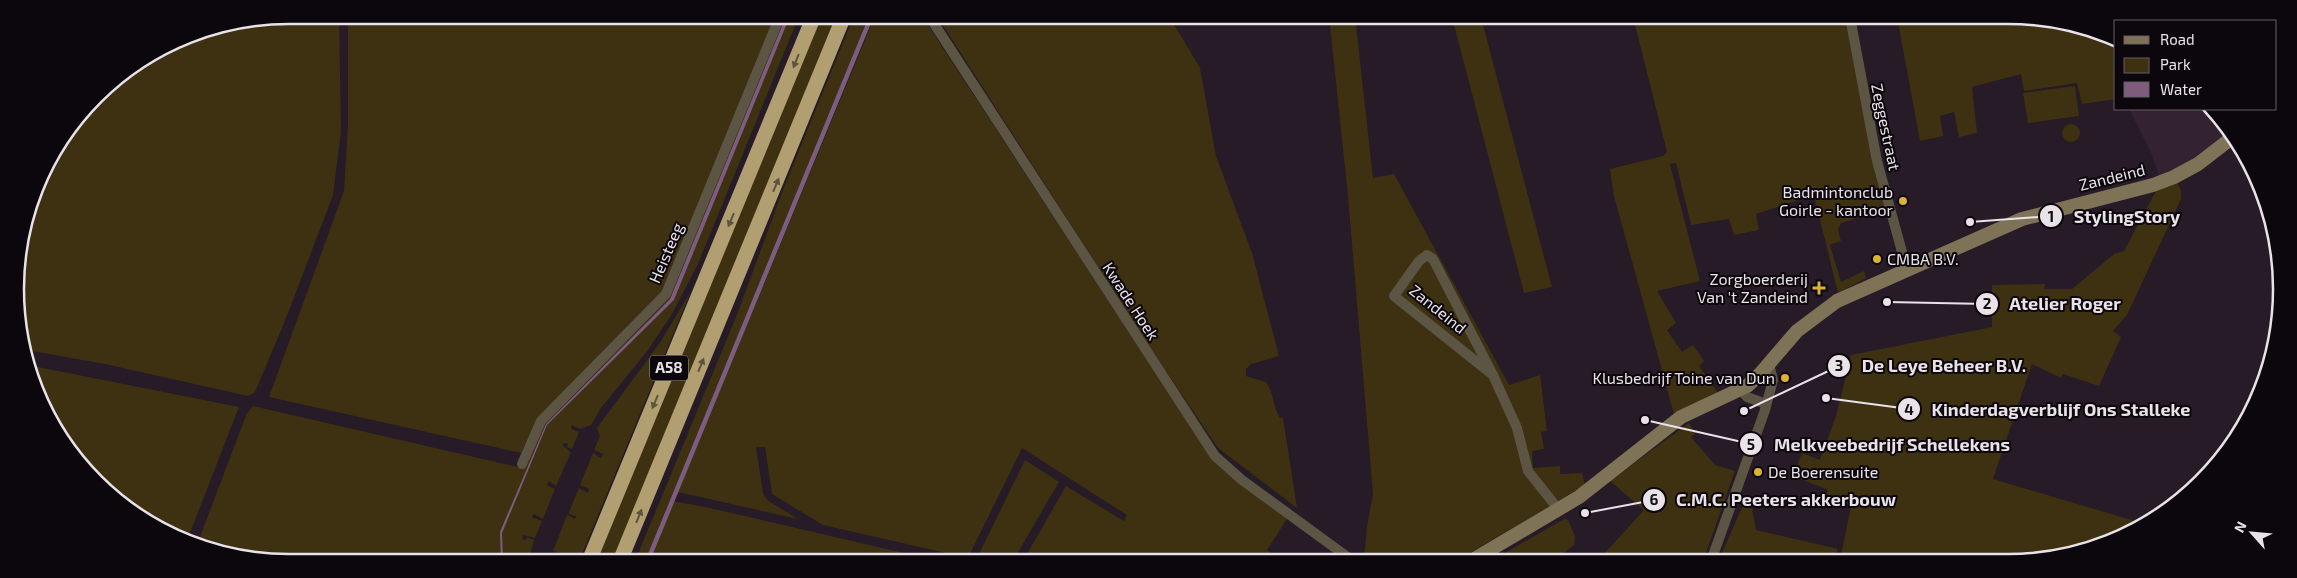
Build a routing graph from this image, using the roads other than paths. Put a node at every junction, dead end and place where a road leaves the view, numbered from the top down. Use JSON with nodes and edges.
{"nodes":[{"id":1,"x":777,"y":24,"type":"edge"},
{"id":2,"x":811,"y":24,"type":"edge"},
{"id":3,"x":841,"y":24,"type":"edge"},
{"id":4,"x":934,"y":24,"type":"edge"},
{"id":5,"x":1851,"y":24,"type":"edge"},
{"id":6,"x":2228,"y":141,"type":"edge"},
{"id":7,"x":1907,"y":270,"type":"junction"},
{"id":8,"x":1769,"y":364,"type":"junction"},
{"id":9,"x":1493,"y":375,"type":"junction"},
{"id":10,"x":1741,"y":390,"type":"junction"},
{"id":11,"x":1766,"y":404,"type":"junction"},
{"id":12,"x":522,"y":464,"type":"dead end"},
{"id":13,"x":1559,"y":510,"type":"junction"},
{"id":14,"x":592,"y":554,"type":"edge"},
{"id":15,"x":623,"y":554,"type":"edge"},
{"id":16,"x":1343,"y":554,"type":"edge"},
{"id":17,"x":1483,"y":554,"type":"edge"},
{"id":18,"x":1713,"y":554,"type":"edge"}],
"edges":[{"from":1,"to":12,"type":"street","name":"Heisteeg"},
{"from":2,"to":14,"type":"highway","number":"A58","one_way":true},
{"from":15,"to":3,"type":"highway","number":"A58","one_way":true},
{"from":4,"to":16,"type":"street","name":"Kwade Hoek"},
{"from":5,"to":7,"type":"street","name":"Zeggestraat"},
{"from":6,"to":7,"type":"street","name":"Zandeind"},
{"from":7,"to":8,"type":"street","name":"Zandeind"},
{"from":8,"to":10,"type":"street","name":"Zandeind"},
{"from":8,"to":11,"type":"street"},
{"from":9,"to":9,"type":"street","name":"Zandeind"},
{"from":9,"to":13,"type":"street","name":"Zandeind"},
{"from":10,"to":11,"type":"street"},
{"from":10,"to":13,"type":"street","name":"Zandeind"},
{"from":11,"to":18,"type":"street"},
{"from":13,"to":17,"type":"street","name":"Zandeind"}]}
